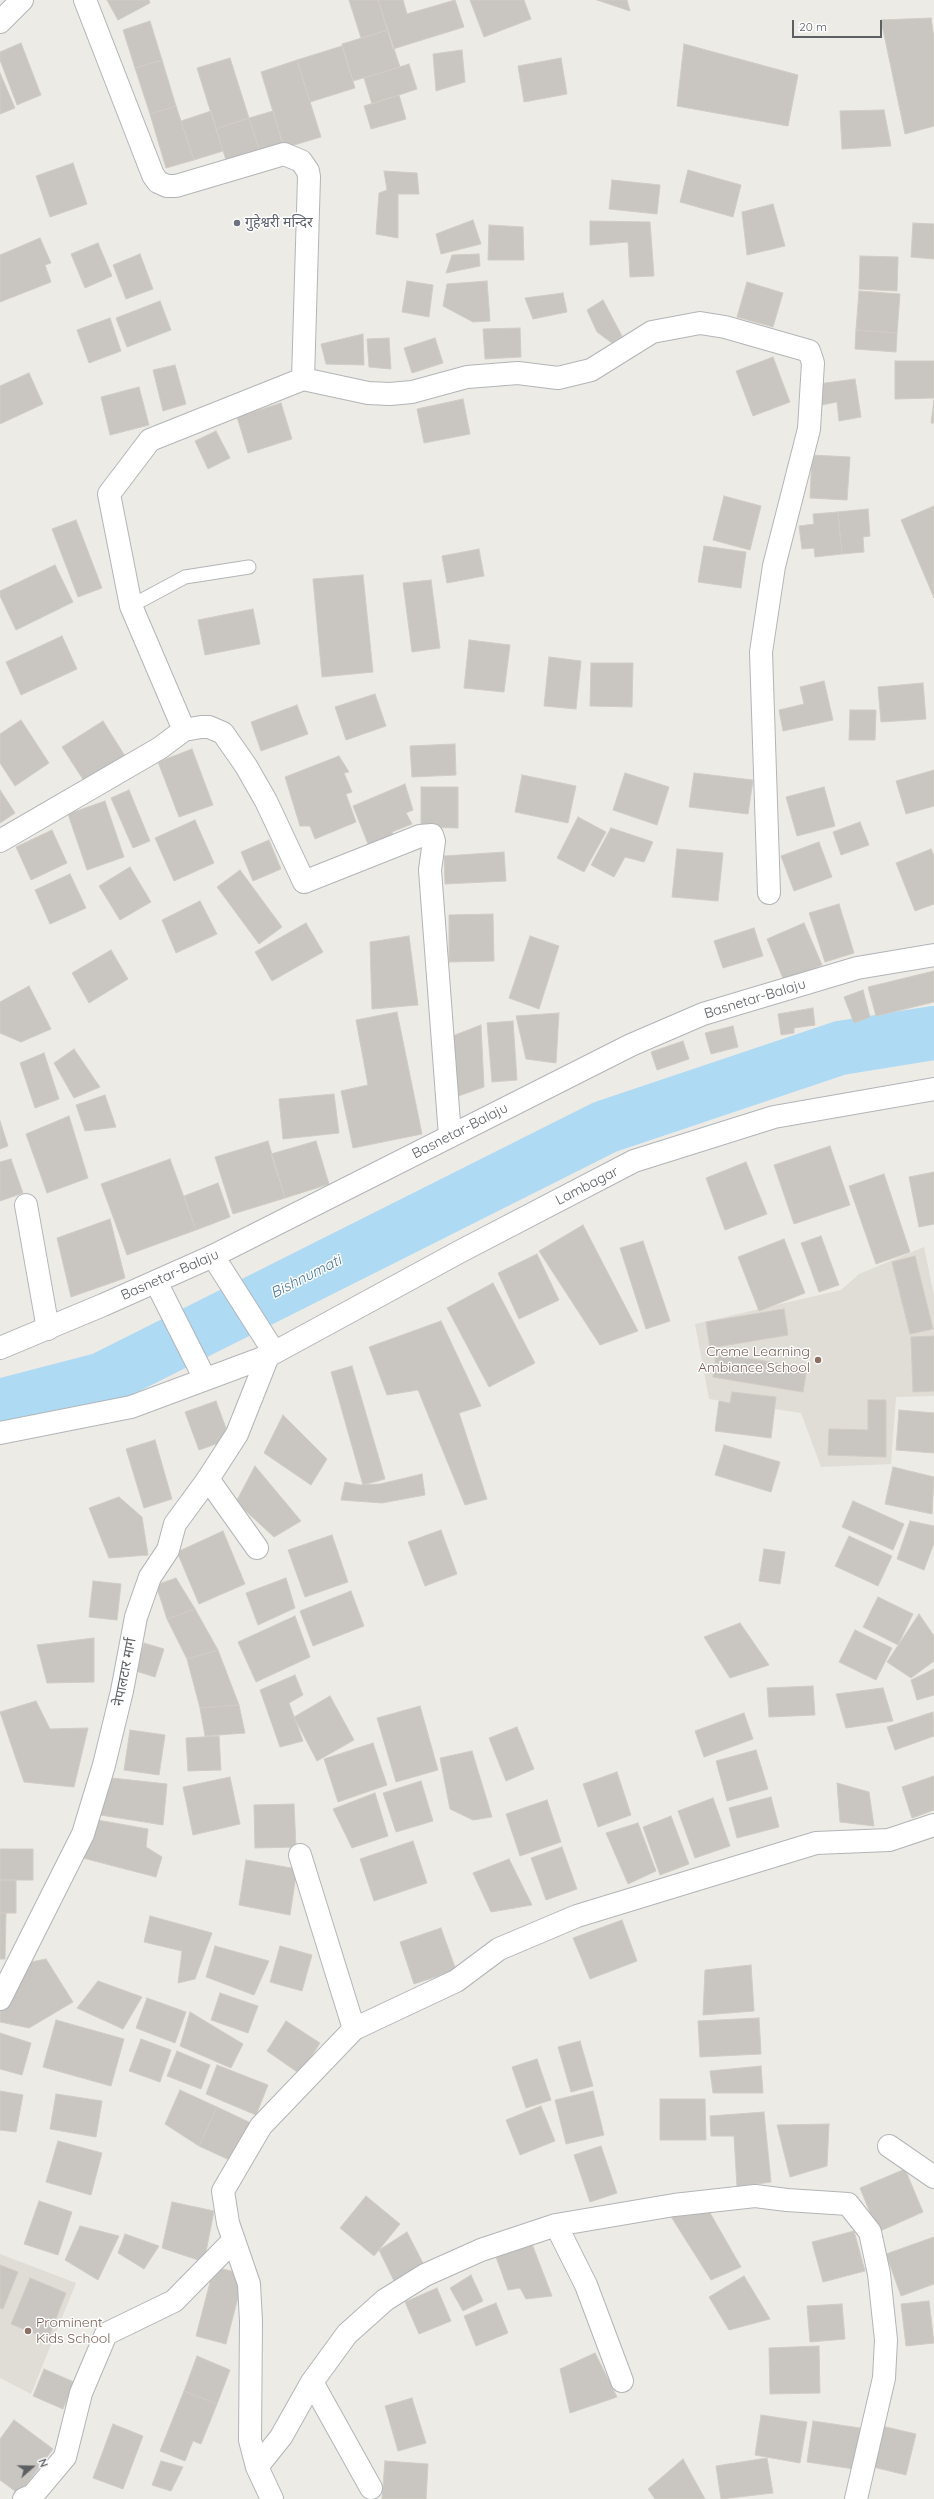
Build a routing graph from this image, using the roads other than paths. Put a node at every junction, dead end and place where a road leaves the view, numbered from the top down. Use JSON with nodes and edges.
{"nodes":[{"id":1,"x":22,"y":0,"type":"edge"},
{"id":2,"x":85,"y":0,"type":"edge"},
{"id":3,"x":0,"y":22,"type":"edge"},
{"id":4,"x":303,"y":379,"type":"junction"},
{"id":5,"x":249,"y":567,"type":"dead end"},
{"id":6,"x":131,"y":606,"type":"junction"},
{"id":7,"x":184,"y":730,"type":"junction"},
{"id":8,"x":0,"y":841,"type":"edge"},
{"id":9,"x":769,"y":893,"type":"dead end"},
{"id":10,"x":934,"y":955,"type":"edge"},
{"id":11,"x":934,"y":1089,"type":"edge"},
{"id":12,"x":450,"y":1136,"type":"junction"},
{"id":13,"x":26,"y":1205,"type":"dead end"},
{"id":14,"x":213,"y":1256,"type":"junction"},
{"id":15,"x":156,"y":1282,"type":"junction"},
{"id":16,"x":48,"y":1329,"type":"junction"},
{"id":17,"x":0,"y":1348,"type":"edge"},
{"id":18,"x":271,"y":1354,"type":"junction"},
{"id":19,"x":205,"y":1379,"type":"junction"},
{"id":20,"x":0,"y":1433,"type":"edge"},
{"id":21,"x":208,"y":1480,"type":"junction"},
{"id":22,"x":257,"y":1548,"type":"dead end"},
{"id":23,"x":934,"y":1825,"type":"edge"},
{"id":24,"x":300,"y":1855,"type":"dead end"},
{"id":25,"x":7,"y":1968,"type":"edge"},
{"id":26,"x":0,"y":1999,"type":"edge"},
{"id":27,"x":354,"y":2029,"type":"junction"},
{"id":28,"x":889,"y":2146,"type":"dead end"},
{"id":29,"x":934,"y":2177,"type":"edge"},
{"id":30,"x":556,"y":2225,"type":"junction"},
{"id":31,"x":234,"y":2241,"type":"junction"},
{"id":32,"x":622,"y":2381,"type":"dead end"},
{"id":33,"x":312,"y":2382,"type":"junction"},
{"id":34,"x":257,"y":2467,"type":"junction"},
{"id":35,"x":371,"y":2488,"type":"dead end"},
{"id":36,"x":24,"y":2499,"type":"edge"},
{"id":37,"x":272,"y":2499,"type":"edge"},
{"id":38,"x":856,"y":2499,"type":"edge"}],
"edges":[{"from":1,"to":3,"type":"street"},
{"from":2,"to":4,"type":"street"},
{"from":4,"to":6,"type":"street"},
{"from":4,"to":9,"type":"street"},
{"from":5,"to":6,"type":"lane"},
{"from":6,"to":7,"type":"street"},
{"from":7,"to":8,"type":"street"},
{"from":7,"to":12,"type":"street"},
{"from":10,"to":12,"type":"street","name":"Basnetar-Balaju"},
{"from":11,"to":18,"type":"street","name":"Lambagar"},
{"from":12,"to":14,"type":"street","name":"Basnetar-Balaju"},
{"from":13,"to":16,"type":"street"},
{"from":14,"to":15,"type":"street","name":"Basnetar-Balaju"},
{"from":14,"to":18,"type":"street"},
{"from":15,"to":16,"type":"street","name":"Basnetar-Balaju"},
{"from":15,"to":19,"type":"street"},
{"from":16,"to":17,"type":"street","name":"Basnetar-Balaju"},
{"from":18,"to":19,"type":"street","name":"Lambagar"},
{"from":18,"to":21,"type":"street","name":"नेपालटार मार्ग"},
{"from":19,"to":20,"type":"street","name":"Lambagar"},
{"from":21,"to":22,"type":"street"},
{"from":21,"to":25,"type":"street","name":"नेपालटार मार्ग"},
{"from":23,"to":27,"type":"street"},
{"from":24,"to":27,"type":"street"},
{"from":25,"to":26,"type":"street","name":"नेपालटार मार्ग"},
{"from":27,"to":31,"type":"street"},
{"from":28,"to":29,"type":"street"},
{"from":30,"to":32,"type":"street"},
{"from":30,"to":33,"type":"street"},
{"from":30,"to":38,"type":"street"},
{"from":31,"to":34,"type":"street"},
{"from":31,"to":36,"type":"street"},
{"from":33,"to":34,"type":"street"},
{"from":33,"to":35,"type":"street"},
{"from":34,"to":37,"type":"street"}]}
